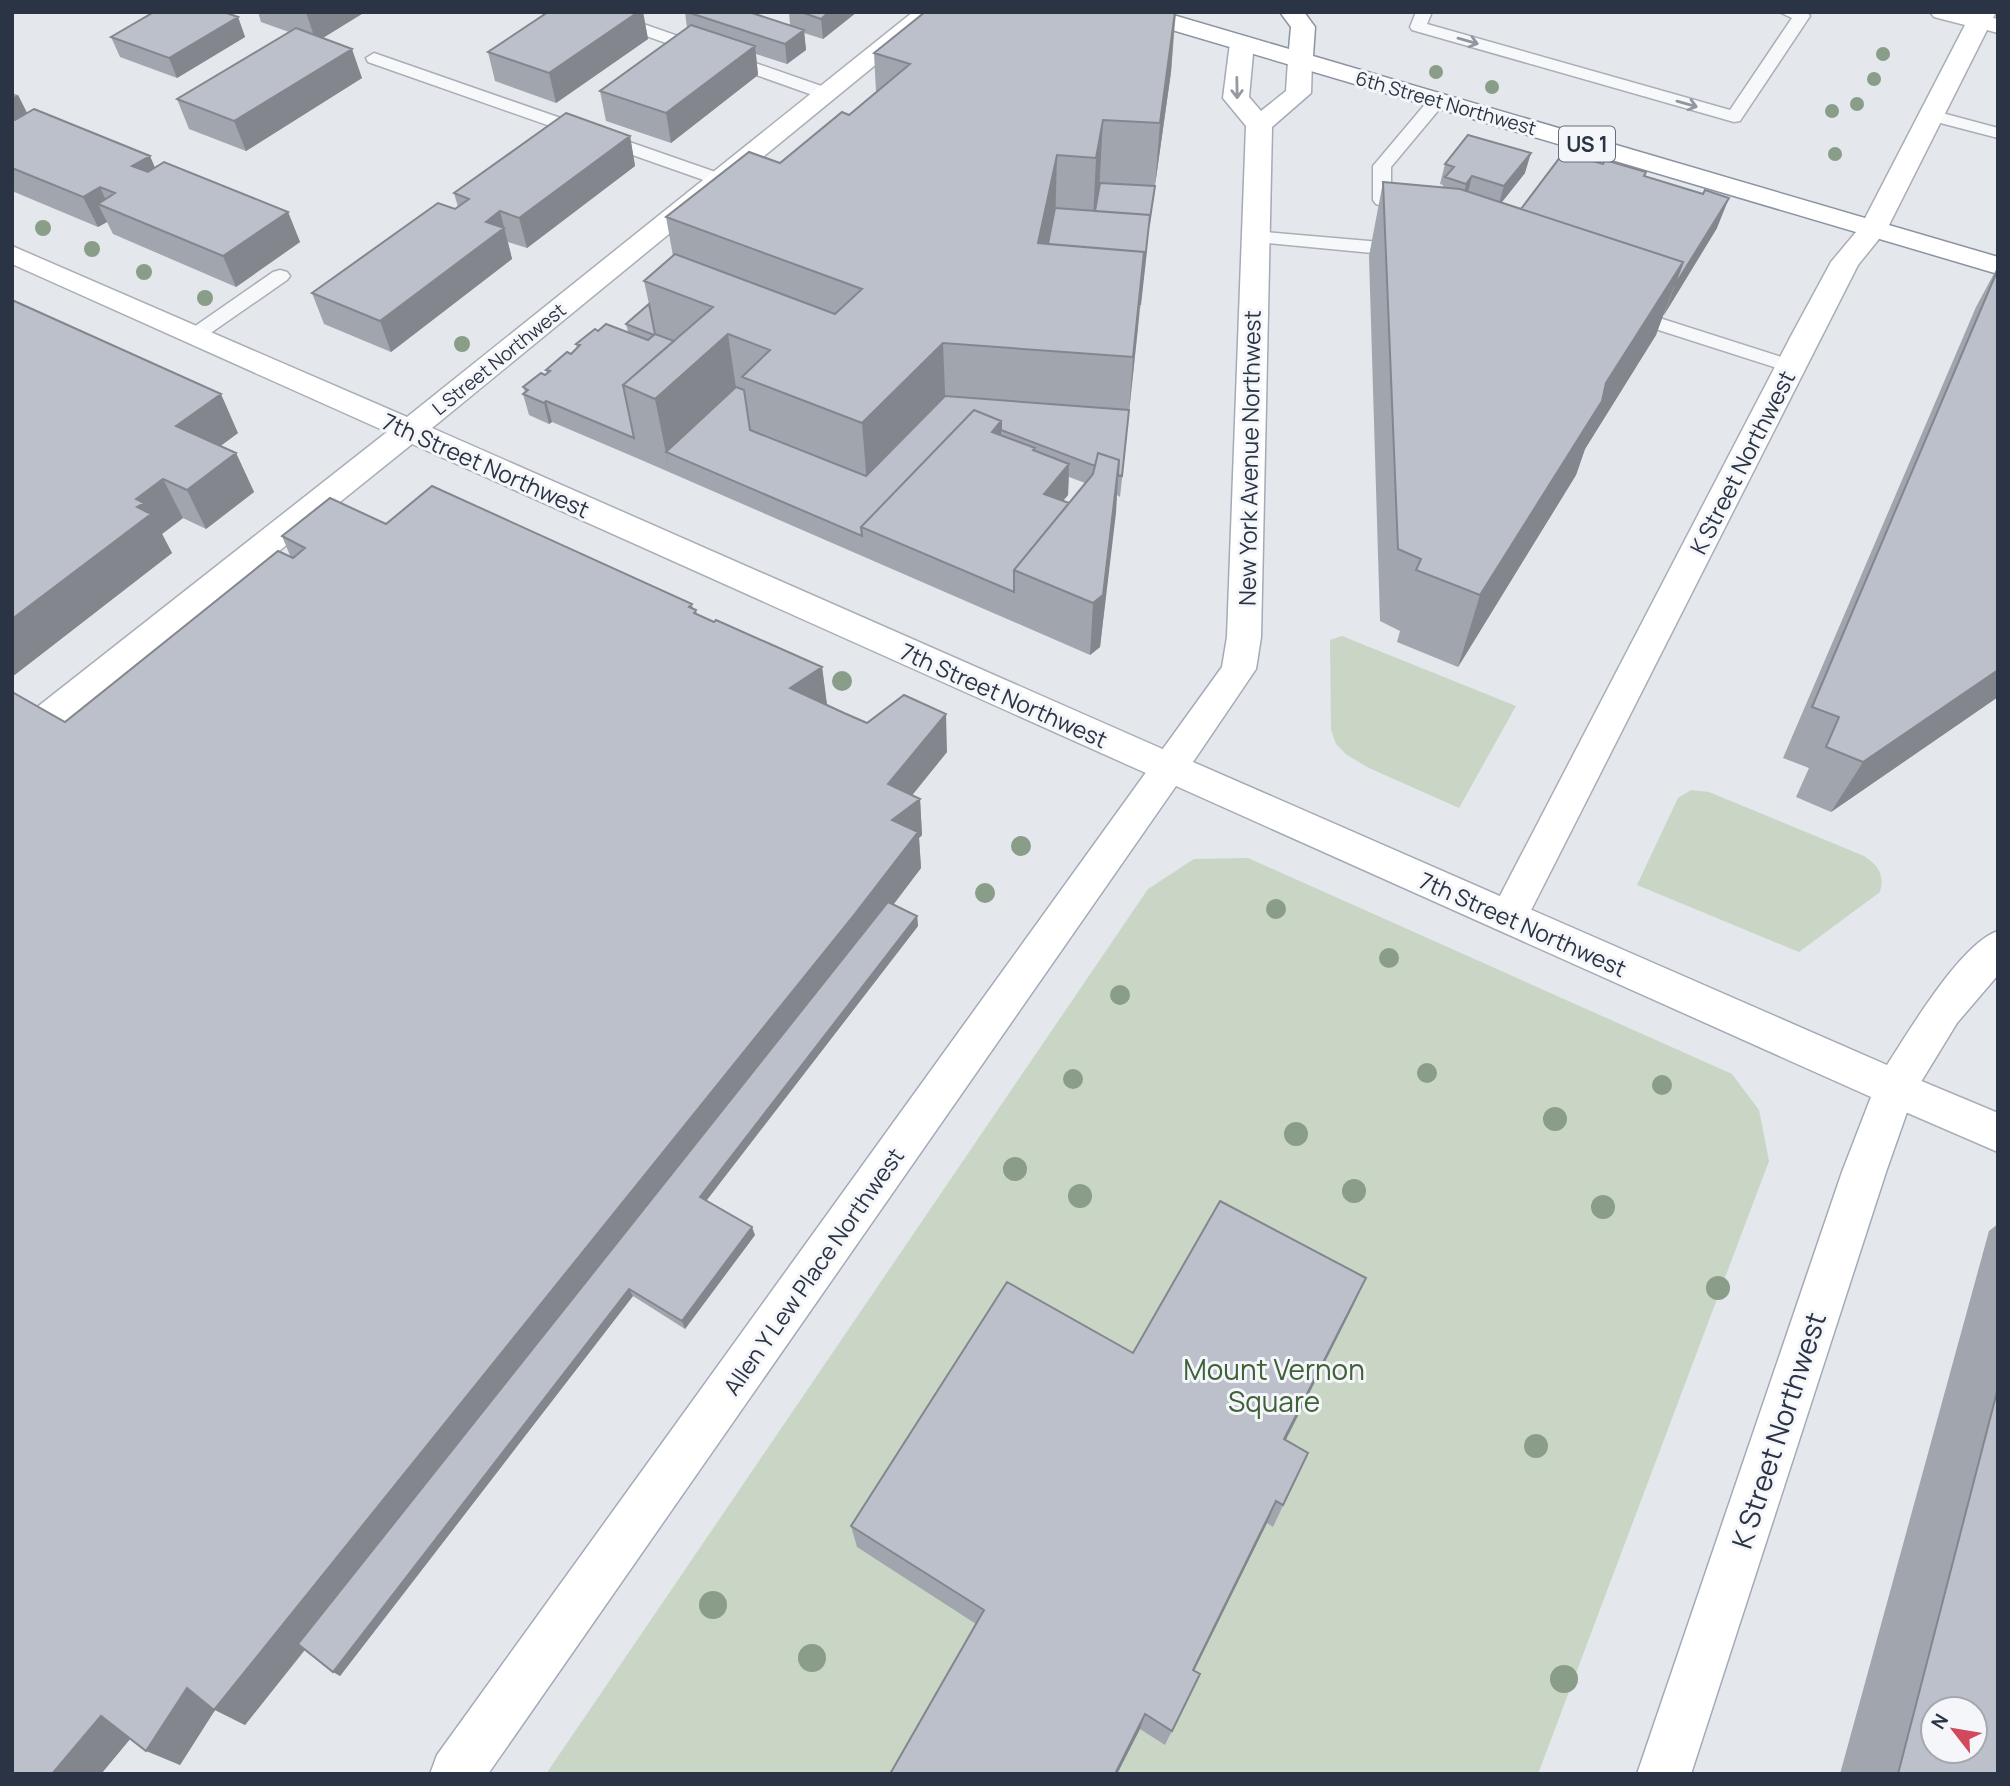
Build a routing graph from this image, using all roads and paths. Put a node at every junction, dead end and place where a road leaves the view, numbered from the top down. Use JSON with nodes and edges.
{"nodes":[{"id":1,"x":593,"y":12,"type":"edge"},
{"id":2,"x":928,"y":12,"type":"edge"},
{"id":3,"x":1136,"y":12,"type":"edge"},
{"id":4,"x":1292,"y":12,"type":"edge"},
{"id":5,"x":1424,"y":12,"type":"edge"},
{"id":6,"x":1787,"y":12,"type":"edge"},
{"id":7,"x":1942,"y":12,"type":"edge"},
{"id":8,"x":1987,"y":20,"type":"edge"},
{"id":9,"x":1242,"y":33,"type":"junction"},
{"id":10,"x":374,"y":58,"type":"dead end"},
{"id":11,"x":1300,"y":61,"type":"junction"},
{"id":12,"x":827,"y":94,"type":"junction"},
{"id":13,"x":1438,"y":100,"type":"junction"},
{"id":14,"x":1931,"y":115,"type":"junction"},
{"id":15,"x":1259,"y":125,"type":"junction"},
{"id":16,"x":1998,"y":133,"type":"edge"},
{"id":17,"x":721,"y":180,"type":"junction"},
{"id":18,"x":1382,"y":200,"type":"edge"},
{"id":19,"x":1873,"y":229,"type":"junction"},
{"id":20,"x":1254,"y":237,"type":"junction"},
{"id":21,"x":1429,"y":253,"type":"edge"},
{"id":22,"x":12,"y":254,"type":"edge"},
{"id":23,"x":1998,"y":266,"type":"edge"},
{"id":24,"x":280,"y":276,"type":"dead end"},
{"id":25,"x":1609,"y":308,"type":"edge"},
{"id":26,"x":195,"y":335,"type":"junction"},
{"id":27,"x":1790,"y":366,"type":"junction"},
{"id":28,"x":410,"y":431,"type":"junction"},
{"id":29,"x":35,"y":728,"type":"edge"},
{"id":30,"x":1170,"y":768,"type":"junction"},
{"id":31,"x":1508,"y":917,"type":"junction"},
{"id":32,"x":1998,"y":947,"type":"edge"},
{"id":33,"x":1895,"y":1088,"type":"junction"},
{"id":34,"x":1998,"y":1133,"type":"edge"},
{"id":35,"x":456,"y":1774,"type":"edge"},
{"id":36,"x":1664,"y":1774,"type":"edge"}],
"edges":[{"from":1,"to":12,"type":"lane"},
{"from":2,"to":12,"type":"main road","name":"L Street Northwest"},
{"from":3,"to":9,"type":"main road","name":"6th Street Northwest","number":"US 1"},
{"from":4,"to":11,"type":"main road"},
{"from":5,"to":6,"type":"lane","one_way":true},
{"from":7,"to":8,"type":"main road"},
{"from":8,"to":14,"type":"main road","name":"K Street Northwest"},
{"from":9,"to":11,"type":"main road","name":"6th Street Northwest","number":"US 1"},
{"from":9,"to":15,"type":"main road","one_way":true},
{"from":10,"to":17,"type":"lane"},
{"from":11,"to":13,"type":"main road","name":"6th Street Northwest","number":"US 1"},
{"from":11,"to":15,"type":"main road"},
{"from":12,"to":17,"type":"main road","name":"L Street Northwest"},
{"from":13,"to":18,"type":"lane"},
{"from":13,"to":19,"type":"main road","name":"6th Street Northwest","number":"US 1"},
{"from":14,"to":16,"type":"lane"},
{"from":14,"to":19,"type":"main road","name":"K Street Northwest"},
{"from":15,"to":20,"type":"main road","name":"New York Avenue Northwest"},
{"from":17,"to":28,"type":"main road","name":"L Street Northwest"},
{"from":19,"to":23,"type":"main road","name":"6th Street Northwest","number":"US 1"},
{"from":19,"to":27,"type":"main road","name":"K Street Northwest"},
{"from":20,"to":21,"type":"lane"},
{"from":20,"to":30,"type":"main road","name":"New York Avenue Northwest"},
{"from":22,"to":26,"type":"main road","name":"7th Street Northwest"},
{"from":24,"to":26,"type":"lane"},
{"from":25,"to":27,"type":"lane"},
{"from":26,"to":28,"type":"main road","name":"7th Street Northwest"},
{"from":27,"to":31,"type":"main road","name":"K Street Northwest"},
{"from":28,"to":29,"type":"main road","name":"L Street Northwest"},
{"from":28,"to":30,"type":"main road","name":"7th Street Northwest"},
{"from":30,"to":31,"type":"main road","name":"7th Street Northwest"},
{"from":30,"to":35,"type":"main road","name":"Allen Y Lew Place Northwest"},
{"from":31,"to":33,"type":"main road","name":"7th Street Northwest"},
{"from":32,"to":33,"type":"main road","name":"K Street Northwest"},
{"from":33,"to":34,"type":"main road","name":"7th Street Northwest"},
{"from":33,"to":36,"type":"main road","name":"K Street Northwest"}]}
